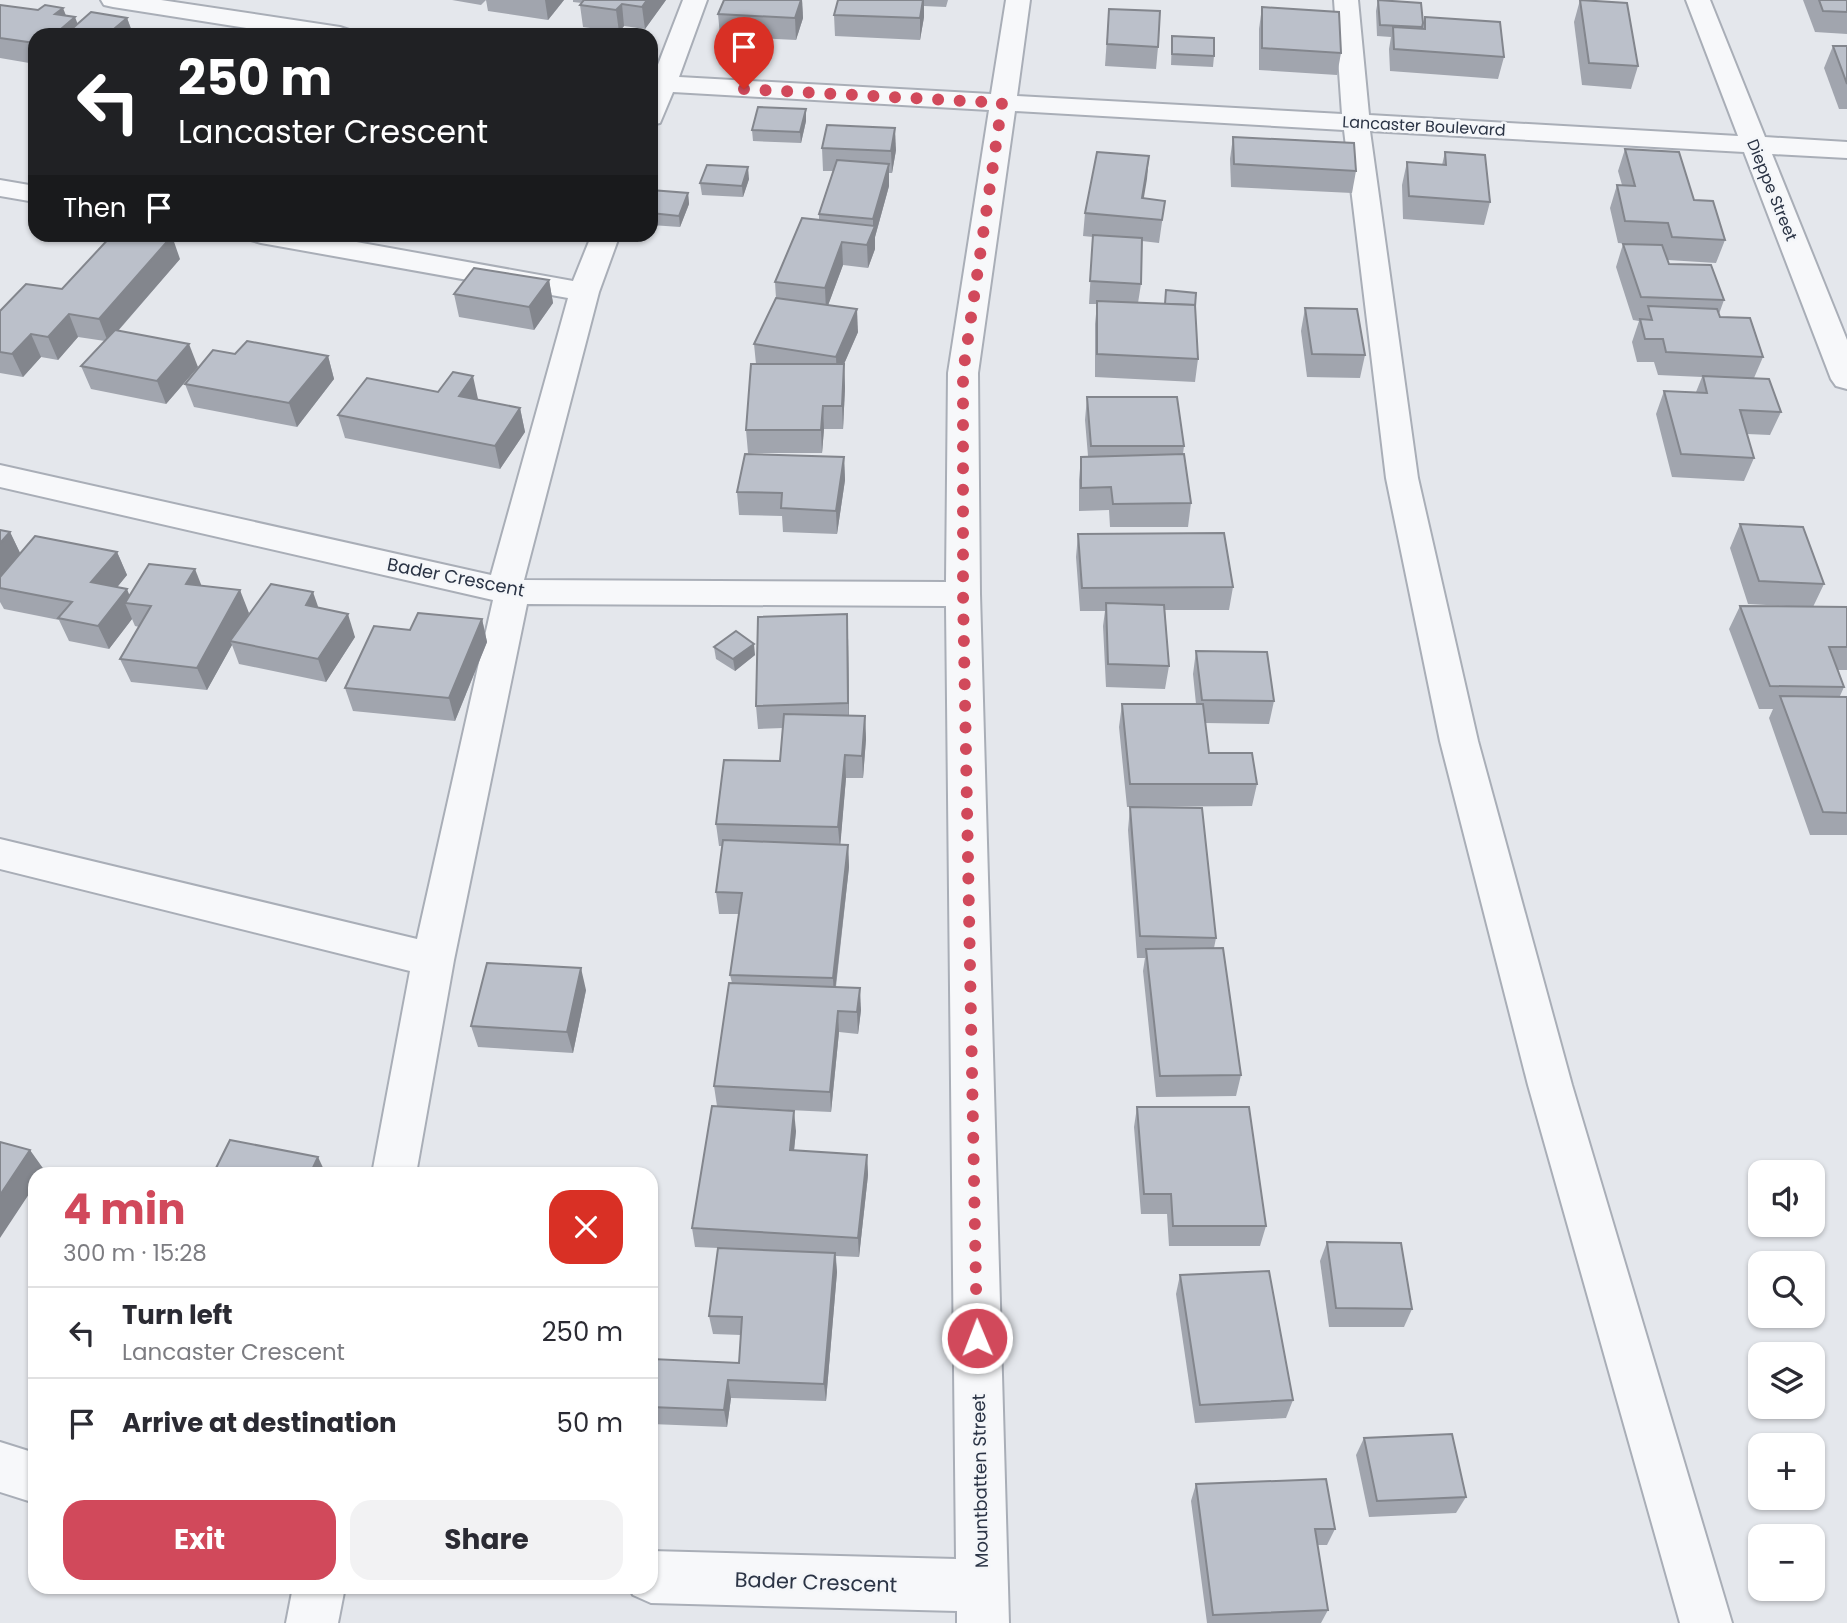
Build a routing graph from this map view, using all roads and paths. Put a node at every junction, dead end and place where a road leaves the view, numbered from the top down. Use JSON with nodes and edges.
{"nodes":[{"id":1,"x":113,"y":0,"type":"edge"},
{"id":2,"x":695,"y":0,"type":"edge"},
{"id":3,"x":1018,"y":0,"type":"edge"},
{"id":4,"x":1346,"y":0,"type":"edge"},
{"id":5,"x":1698,"y":0,"type":"edge"},
{"id":6,"x":295,"y":28,"type":"edge"},
{"id":7,"x":658,"y":82,"type":"edge"},
{"id":8,"x":658,"y":84,"type":"edge"},
{"id":9,"x":1002,"y":103,"type":"junction"},
{"id":10,"x":1356,"y":122,"type":"junction"},
{"id":11,"x":1754,"y":144,"type":"junction"},
{"id":12,"x":1847,"y":149,"type":"edge"},
{"id":13,"x":0,"y":188,"type":"edge"},
{"id":14,"x":28,"y":193,"type":"edge"},
{"id":15,"x":306,"y":242,"type":"edge"},
{"id":16,"x":603,"y":242,"type":"edge"},
{"id":17,"x":584,"y":292,"type":"junction"},
{"id":18,"x":1847,"y":379,"type":"edge"},
{"id":19,"x":0,"y":476,"type":"edge"},
{"id":20,"x":508,"y":591,"type":"junction"},
{"id":21,"x":963,"y":594,"type":"junction"},
{"id":22,"x":0,"y":855,"type":"edge"},
{"id":23,"x":433,"y":960,"type":"junction"},
{"id":24,"x":395,"y":1167,"type":"edge"},
{"id":25,"x":0,"y":1467,"type":"edge"},
{"id":26,"x":28,"y":1476,"type":"edge"},
{"id":27,"x":658,"y":1578,"type":"edge"},
{"id":28,"x":318,"y":1594,"type":"edge"},
{"id":29,"x":982,"y":1605,"type":"edge"},
{"id":30,"x":312,"y":1623,"type":"edge"},
{"id":31,"x":1706,"y":1623,"type":"edge"}],
"edges":[{"from":1,"to":6,"type":"street"},
{"from":2,"to":7,"type":"street"},
{"from":3,"to":9,"type":"street","name":"Mountbatten Street"},
{"from":4,"to":10,"type":"street"},
{"from":5,"to":11,"type":"street","name":"Dieppe Street"},
{"from":8,"to":9,"type":"street","name":"Lancaster Boulevard"},
{"from":9,"to":10,"type":"street","name":"Lancaster Boulevard"},
{"from":9,"to":21,"type":"street","name":"Mountbatten Street"},
{"from":10,"to":11,"type":"street","name":"Lancaster Boulevard"},
{"from":10,"to":31,"type":"street"},
{"from":11,"to":12,"type":"street","name":"Lancaster Boulevard"},
{"from":11,"to":18,"type":"street","name":"Dieppe Street"},
{"from":13,"to":14,"type":"street"},
{"from":15,"to":17,"type":"street"},
{"from":16,"to":17,"type":"street"},
{"from":17,"to":20,"type":"street"},
{"from":19,"to":20,"type":"street","name":"Bader Crescent"},
{"from":20,"to":21,"type":"street","name":"Bader Crescent"},
{"from":20,"to":23,"type":"street"},
{"from":21,"to":29,"type":"street","name":"Mountbatten Street"},
{"from":22,"to":23,"type":"street"},
{"from":23,"to":24,"type":"street"},
{"from":25,"to":26,"type":"street"},
{"from":27,"to":29,"type":"street","name":"Bader Crescent"},
{"from":28,"to":30,"type":"street"}]}
